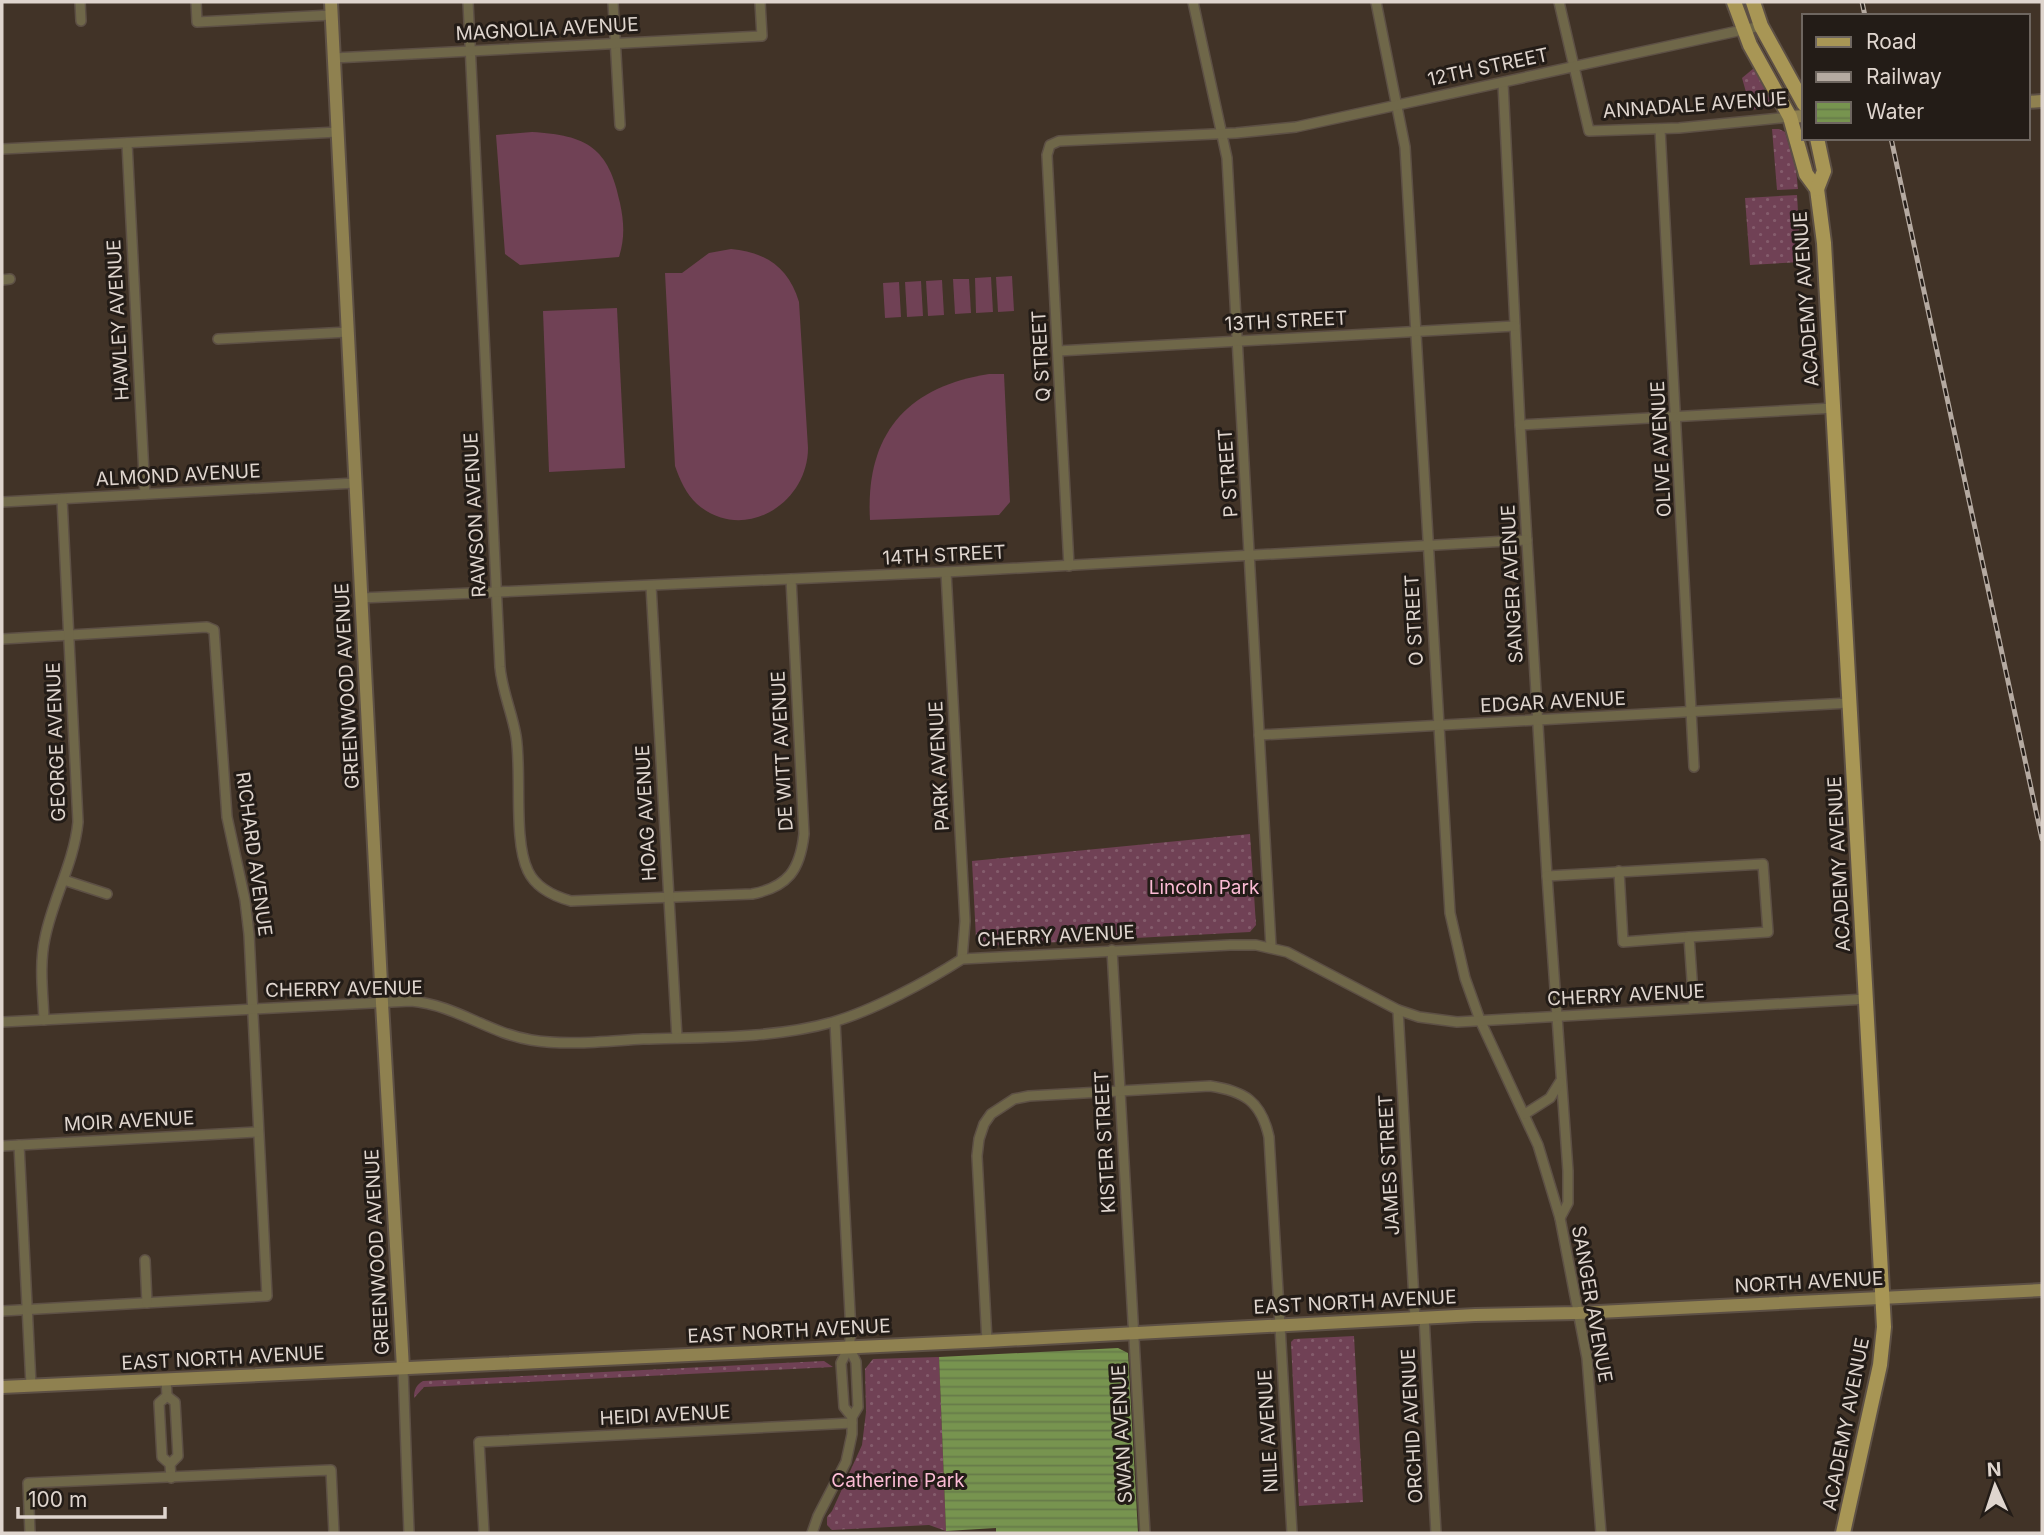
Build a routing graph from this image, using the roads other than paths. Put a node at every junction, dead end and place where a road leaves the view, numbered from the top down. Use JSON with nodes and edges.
{"nodes":[{"id":1,"x":80,"y":2,"type":"edge"},
{"id":2,"x":196,"y":2,"type":"edge"},
{"id":3,"x":468,"y":2,"type":"edge"},
{"id":4,"x":612,"y":2,"type":"edge"},
{"id":5,"x":760,"y":2,"type":"edge"},
{"id":6,"x":1192,"y":2,"type":"edge"},
{"id":7,"x":1376,"y":2,"type":"edge"},
{"id":8,"x":1559,"y":2,"type":"edge"},
{"id":9,"x":1734,"y":2,"type":"edge"},
{"id":10,"x":1752,"y":2,"type":"edge"},
{"id":11,"x":332,"y":8,"type":"edge"},
{"id":12,"x":81,"y":21,"type":"dead end"},
{"id":13,"x":1760,"y":26,"type":"junction"},
{"id":14,"x":1744,"y":31,"type":"junction"},
{"id":15,"x":616,"y":43,"type":"junction"},
{"id":16,"x":470,"y":50,"type":"junction"},
{"id":17,"x":334,"y":58,"type":"junction"},
{"id":18,"x":1574,"y":66,"type":"junction"},
{"id":19,"x":1503,"y":83,"type":"junction"},
{"id":20,"x":1802,"y":100,"type":"edge"},
{"id":21,"x":1398,"y":105,"type":"junction"},
{"id":22,"x":1797,"y":116,"type":"edge"},
{"id":23,"x":620,"y":125,"type":"dead end"},
{"id":24,"x":1660,"y":129,"type":"junction"},
{"id":25,"x":338,"y":132,"type":"junction"},
{"id":26,"x":1222,"y":134,"type":"junction"},
{"id":27,"x":1817,"y":140,"type":"edge"},
{"id":28,"x":127,"y":143,"type":"junction"},
{"id":29,"x":2,"y":149,"type":"edge"},
{"id":30,"x":1817,"y":190,"type":"junction"},
{"id":31,"x":1515,"y":326,"type":"junction"},
{"id":32,"x":348,"y":332,"type":"junction"},
{"id":33,"x":1416,"y":332,"type":"junction"},
{"id":34,"x":218,"y":339,"type":"dead end"},
{"id":35,"x":1237,"y":342,"type":"junction"},
{"id":36,"x":1058,"y":351,"type":"junction"},
{"id":37,"x":1833,"y":408,"type":"junction"},
{"id":38,"x":1677,"y":416,"type":"junction"},
{"id":39,"x":1520,"y":425,"type":"junction"},
{"id":40,"x":355,"y":483,"type":"junction"},
{"id":41,"x":145,"y":494,"type":"junction"},
{"id":42,"x":62,"y":499,"type":"junction"},
{"id":43,"x":2,"y":502,"type":"edge"},
{"id":44,"x":1527,"y":540,"type":"junction"},
{"id":45,"x":1428,"y":545,"type":"junction"},
{"id":46,"x":1250,"y":555,"type":"junction"},
{"id":47,"x":1069,"y":566,"type":"junction"},
{"id":48,"x":946,"y":572,"type":"junction"},
{"id":49,"x":790,"y":579,"type":"junction"},
{"id":50,"x":651,"y":586,"type":"junction"},
{"id":51,"x":496,"y":592,"type":"junction"},
{"id":52,"x":362,"y":598,"type":"junction"},
{"id":53,"x":69,"y":635,"type":"junction"},
{"id":54,"x":2,"y":639,"type":"edge"},
{"id":55,"x":1849,"y":703,"type":"junction"},
{"id":56,"x":1692,"y":711,"type":"junction"},
{"id":57,"x":1538,"y":720,"type":"junction"},
{"id":58,"x":1437,"y":726,"type":"junction"},
{"id":59,"x":1259,"y":735,"type":"junction"},
{"id":60,"x":1694,"y":767,"type":"dead end"},
{"id":61,"x":1619,"y":872,"type":"junction"},
{"id":62,"x":1547,"y":876,"type":"junction"},
{"id":63,"x":64,"y":880,"type":"junction"},
{"id":64,"x":107,"y":894,"type":"dead end"},
{"id":65,"x":669,"y":897,"type":"junction"},
{"id":66,"x":1689,"y":937,"type":"junction"},
{"id":67,"x":1271,"y":947,"type":"junction"},
{"id":68,"x":1112,"y":950,"type":"junction"},
{"id":69,"x":962,"y":959,"type":"junction"},
{"id":70,"x":1866,"y":999,"type":"junction"},
{"id":71,"x":382,"y":1003,"type":"junction"},
{"id":72,"x":1694,"y":1008,"type":"junction"},
{"id":73,"x":252,"y":1009,"type":"junction"},
{"id":74,"x":1398,"y":1010,"type":"junction"},
{"id":75,"x":1556,"y":1016,"type":"junction"},
{"id":76,"x":44,"y":1020,"type":"junction"},
{"id":77,"x":1480,"y":1020,"type":"junction"},
{"id":78,"x":2,"y":1022,"type":"edge"},
{"id":79,"x":835,"y":1022,"type":"junction"},
{"id":80,"x":677,"y":1038,"type":"junction"},
{"id":81,"x":1560,"y":1082,"type":"junction"},
{"id":82,"x":1120,"y":1091,"type":"junction"},
{"id":83,"x":1525,"y":1114,"type":"junction"},
{"id":84,"x":258,"y":1132,"type":"junction"},
{"id":85,"x":19,"y":1145,"type":"junction"},
{"id":86,"x":2,"y":1146,"type":"edge"},
{"id":87,"x":1560,"y":1218,"type":"junction"},
{"id":88,"x":145,"y":1260,"type":"dead end"},
{"id":89,"x":2042,"y":1290,"type":"edge"},
{"id":90,"x":1883,"y":1298,"type":"junction"},
{"id":91,"x":147,"y":1303,"type":"junction"},
{"id":92,"x":27,"y":1309,"type":"junction"},
{"id":93,"x":2,"y":1311,"type":"edge"},
{"id":94,"x":1578,"y":1313,"type":"junction"},
{"id":95,"x":1419,"y":1318,"type":"junction"},
{"id":96,"x":1280,"y":1326,"type":"junction"},
{"id":97,"x":1134,"y":1333,"type":"junction"},
{"id":98,"x":987,"y":1341,"type":"junction"},
{"id":99,"x":849,"y":1348,"type":"junction"},
{"id":100,"x":403,"y":1368,"type":"junction"},
{"id":101,"x":166,"y":1380,"type":"junction"},
{"id":102,"x":32,"y":1385,"type":"junction"},
{"id":103,"x":2,"y":1387,"type":"edge"},
{"id":104,"x":167,"y":1396,"type":"junction"},
{"id":105,"x":852,"y":1420,"type":"junction"},
{"id":106,"x":170,"y":1464,"type":"junction"},
{"id":107,"x":171,"y":1478,"type":"junction"},
{"id":108,"x":30,"y":1533,"type":"edge"},
{"id":109,"x":334,"y":1533,"type":"edge"},
{"id":110,"x":409,"y":1533,"type":"edge"},
{"id":111,"x":484,"y":1533,"type":"edge"},
{"id":112,"x":812,"y":1533,"type":"edge"},
{"id":113,"x":1145,"y":1533,"type":"edge"},
{"id":114,"x":1292,"y":1533,"type":"edge"},
{"id":115,"x":1436,"y":1533,"type":"edge"},
{"id":116,"x":1601,"y":1533,"type":"edge"},
{"id":117,"x":1843,"y":1533,"type":"edge"}],
"edges":[{"from":1,"to":12,"type":"street"},
{"from":2,"to":11,"type":"street"},
{"from":3,"to":16,"type":"street","name":"RAWSON AVENUE"},
{"from":4,"to":15,"type":"street"},
{"from":5,"to":15,"type":"street","name":"MAGNOLIA AVENUE"},
{"from":6,"to":26,"type":"street","name":"P STREET"},
{"from":7,"to":21,"type":"street","name":"O STREET"},
{"from":8,"to":18,"type":"street"},
{"from":9,"to":14,"type":"main road","name":"ACADEMY AVENUE"},
{"from":10,"to":13,"type":"main road"},
{"from":11,"to":17,"type":"street","name":"GREENWOOD AVENUE"},
{"from":13,"to":14,"type":"street","name":"12TH STREET"},
{"from":13,"to":20,"type":"main road"},
{"from":14,"to":18,"type":"street","name":"12TH STREET"},
{"from":14,"to":22,"type":"main road","name":"ACADEMY AVENUE"},
{"from":15,"to":16,"type":"street","name":"MAGNOLIA AVENUE"},
{"from":15,"to":23,"type":"street"},
{"from":16,"to":17,"type":"street","name":"MAGNOLIA AVENUE"},
{"from":16,"to":51,"type":"street","name":"RAWSON AVENUE"},
{"from":17,"to":25,"type":"street","name":"GREENWOOD AVENUE"},
{"from":18,"to":19,"type":"street","name":"12TH STREET"},
{"from":18,"to":24,"type":"street","name":"ANNADALE AVENUE"},
{"from":19,"to":21,"type":"street","name":"12TH STREET"},
{"from":19,"to":31,"type":"street","name":"SANGER AVENUE"},
{"from":21,"to":26,"type":"street","name":"12TH STREET"},
{"from":21,"to":33,"type":"street","name":"O STREET"},
{"from":22,"to":24,"type":"street","name":"ANNADALE AVENUE"},
{"from":22,"to":30,"type":"main road","name":"ACADEMY AVENUE"},
{"from":24,"to":38,"type":"street","name":"OLIVE AVENUE"},
{"from":25,"to":28,"type":"street"},
{"from":25,"to":32,"type":"street","name":"GREENWOOD AVENUE"},
{"from":26,"to":35,"type":"street","name":"P STREET"},
{"from":26,"to":36,"type":"street","name":"Q STREET"},
{"from":27,"to":30,"type":"main road","name":"ACADEMY AVENUE"},
{"from":28,"to":29,"type":"street"},
{"from":28,"to":41,"type":"street","name":"HAWLEY AVENUE"},
{"from":30,"to":37,"type":"main road","name":"ACADEMY AVENUE"},
{"from":31,"to":33,"type":"street","name":"13TH STREET"},
{"from":31,"to":39,"type":"street","name":"SANGER AVENUE"},
{"from":32,"to":34,"type":"street"},
{"from":32,"to":40,"type":"street","name":"GREENWOOD AVENUE"},
{"from":33,"to":35,"type":"street","name":"13TH STREET"},
{"from":33,"to":45,"type":"street","name":"O STREET"},
{"from":35,"to":36,"type":"street","name":"13TH STREET"},
{"from":35,"to":46,"type":"street","name":"P STREET"},
{"from":36,"to":47,"type":"street","name":"Q STREET"},
{"from":37,"to":38,"type":"street"},
{"from":37,"to":55,"type":"main road","name":"ACADEMY AVENUE"},
{"from":38,"to":39,"type":"street"},
{"from":38,"to":56,"type":"street","name":"OLIVE AVENUE"},
{"from":39,"to":44,"type":"street","name":"SANGER AVENUE"},
{"from":40,"to":41,"type":"street","name":"ALMOND AVENUE"},
{"from":40,"to":52,"type":"street","name":"GREENWOOD AVENUE"},
{"from":41,"to":42,"type":"street","name":"ALMOND AVENUE"},
{"from":42,"to":43,"type":"street","name":"ALMOND AVENUE"},
{"from":42,"to":53,"type":"street","name":"GEORGE AVENUE"},
{"from":44,"to":45,"type":"street","name":"14TH STREET"},
{"from":44,"to":57,"type":"street","name":"SANGER AVENUE"},
{"from":45,"to":46,"type":"street","name":"14TH STREET"},
{"from":45,"to":58,"type":"street","name":"O STREET"},
{"from":46,"to":47,"type":"street","name":"14TH STREET"},
{"from":46,"to":59,"type":"street","name":"P STREET"},
{"from":47,"to":48,"type":"street","name":"14TH STREET"},
{"from":48,"to":49,"type":"street","name":"14TH STREET"},
{"from":48,"to":69,"type":"street","name":"PARK AVENUE"},
{"from":49,"to":50,"type":"street","name":"14TH STREET"},
{"from":49,"to":65,"type":"street","name":"DE WITT AVENUE"},
{"from":50,"to":51,"type":"street","name":"14TH STREET"},
{"from":50,"to":65,"type":"street","name":"HOAG AVENUE"},
{"from":51,"to":52,"type":"street","name":"14TH STREET"},
{"from":51,"to":65,"type":"street","name":"RAWSON AVENUE"},
{"from":52,"to":71,"type":"street","name":"GREENWOOD AVENUE"},
{"from":53,"to":54,"type":"street","name":"RICHARD AVENUE"},
{"from":53,"to":63,"type":"street","name":"GEORGE AVENUE"},
{"from":53,"to":73,"type":"street","name":"RICHARD AVENUE"},
{"from":55,"to":56,"type":"street","name":"EDGAR AVENUE"},
{"from":55,"to":70,"type":"main road","name":"ACADEMY AVENUE"},
{"from":56,"to":57,"type":"street","name":"EDGAR AVENUE"},
{"from":56,"to":60,"type":"street","name":"OLIVE AVENUE"},
{"from":57,"to":58,"type":"street","name":"EDGAR AVENUE"},
{"from":57,"to":62,"type":"street","name":"SANGER AVENUE"},
{"from":58,"to":59,"type":"street","name":"EDGAR AVENUE"},
{"from":58,"to":77,"type":"street","name":"O STREET"},
{"from":59,"to":67,"type":"street","name":"P STREET"},
{"from":61,"to":62,"type":"street"},
{"from":61,"to":66,"type":"street"},
{"from":61,"to":66,"type":"street"},
{"from":62,"to":75,"type":"street","name":"SANGER AVENUE"},
{"from":63,"to":64,"type":"street"},
{"from":63,"to":76,"type":"street","name":"GEORGE AVENUE"},
{"from":65,"to":80,"type":"street","name":"HOAG AVENUE"},
{"from":66,"to":72,"type":"street"},
{"from":67,"to":68,"type":"street","name":"CHERRY AVENUE"},
{"from":67,"to":74,"type":"street","name":"CHERRY AVENUE"},
{"from":68,"to":69,"type":"street","name":"CHERRY AVENUE"},
{"from":68,"to":82,"type":"street","name":"KISTER STREET"},
{"from":69,"to":79,"type":"street","name":"CHERRY AVENUE"},
{"from":70,"to":72,"type":"street","name":"CHERRY AVENUE"},
{"from":70,"to":90,"type":"main road","name":"ACADEMY AVENUE"},
{"from":71,"to":73,"type":"street","name":"CHERRY AVENUE"},
{"from":71,"to":80,"type":"street","name":"CHERRY AVENUE"},
{"from":71,"to":100,"type":"street","name":"GREENWOOD AVENUE"},
{"from":72,"to":75,"type":"street","name":"CHERRY AVENUE"},
{"from":73,"to":76,"type":"street","name":"CHERRY AVENUE"},
{"from":73,"to":84,"type":"street","name":"RICHARD AVENUE"},
{"from":74,"to":77,"type":"street","name":"CHERRY AVENUE"},
{"from":74,"to":95,"type":"street","name":"JAMES STREET"},
{"from":75,"to":77,"type":"street","name":"CHERRY AVENUE"},
{"from":75,"to":81,"type":"street","name":"SANGER AVENUE"},
{"from":76,"to":78,"type":"street","name":"CHERRY AVENUE"},
{"from":77,"to":83,"type":"street","name":"O STREET"},
{"from":79,"to":80,"type":"street","name":"CHERRY AVENUE"},
{"from":79,"to":99,"type":"street"},
{"from":81,"to":83,"type":"street"},
{"from":81,"to":87,"type":"street","name":"SANGER AVENUE"},
{"from":82,"to":96,"type":"street","name":"NILE AVENUE"},
{"from":82,"to":97,"type":"street","name":"KISTER STREET"},
{"from":82,"to":98,"type":"street","name":"NILE AVENUE"},
{"from":83,"to":87,"type":"street","name":"O STREET"},
{"from":84,"to":85,"type":"street","name":"MOIR AVENUE"},
{"from":84,"to":91,"type":"street","name":"RICHARD AVENUE"},
{"from":85,"to":86,"type":"street","name":"MOIR AVENUE"},
{"from":85,"to":92,"type":"street"},
{"from":87,"to":94,"type":"street","name":"SANGER AVENUE"},
{"from":88,"to":91,"type":"street"},
{"from":89,"to":90,"type":"street","name":"NORTH AVENUE"},
{"from":90,"to":94,"type":"street","name":"NORTH AVENUE"},
{"from":90,"to":117,"type":"main road","name":"ACADEMY AVENUE"},
{"from":91,"to":92,"type":"street"},
{"from":92,"to":93,"type":"street"},
{"from":92,"to":102,"type":"street"},
{"from":94,"to":95,"type":"street","name":"EAST NORTH AVENUE"},
{"from":94,"to":116,"type":"street","name":"SANGER AVENUE"},
{"from":95,"to":96,"type":"street","name":"EAST NORTH AVENUE"},
{"from":95,"to":115,"type":"street","name":"ORCHID AVENUE"},
{"from":96,"to":97,"type":"street","name":"EAST NORTH AVENUE"},
{"from":96,"to":114,"type":"street","name":"NILE AVENUE"},
{"from":97,"to":98,"type":"street","name":"EAST NORTH AVENUE"},
{"from":97,"to":113,"type":"street","name":"SWAN AVENUE"},
{"from":98,"to":99,"type":"street","name":"EAST NORTH AVENUE"},
{"from":99,"to":100,"type":"street","name":"EAST NORTH AVENUE"},
{"from":99,"to":105,"type":"street"},
{"from":99,"to":105,"type":"street"},
{"from":100,"to":101,"type":"street","name":"EAST NORTH AVENUE"},
{"from":100,"to":110,"type":"street"},
{"from":101,"to":102,"type":"street","name":"EAST NORTH AVENUE"},
{"from":101,"to":104,"type":"street"},
{"from":102,"to":103,"type":"street","name":"EAST NORTH AVENUE"},
{"from":104,"to":106,"type":"street"},
{"from":104,"to":106,"type":"street"},
{"from":105,"to":111,"type":"street","name":"HEIDI AVENUE"},
{"from":105,"to":112,"type":"street"},
{"from":106,"to":107,"type":"street"},
{"from":107,"to":108,"type":"street"},
{"from":107,"to":109,"type":"street"}]}
